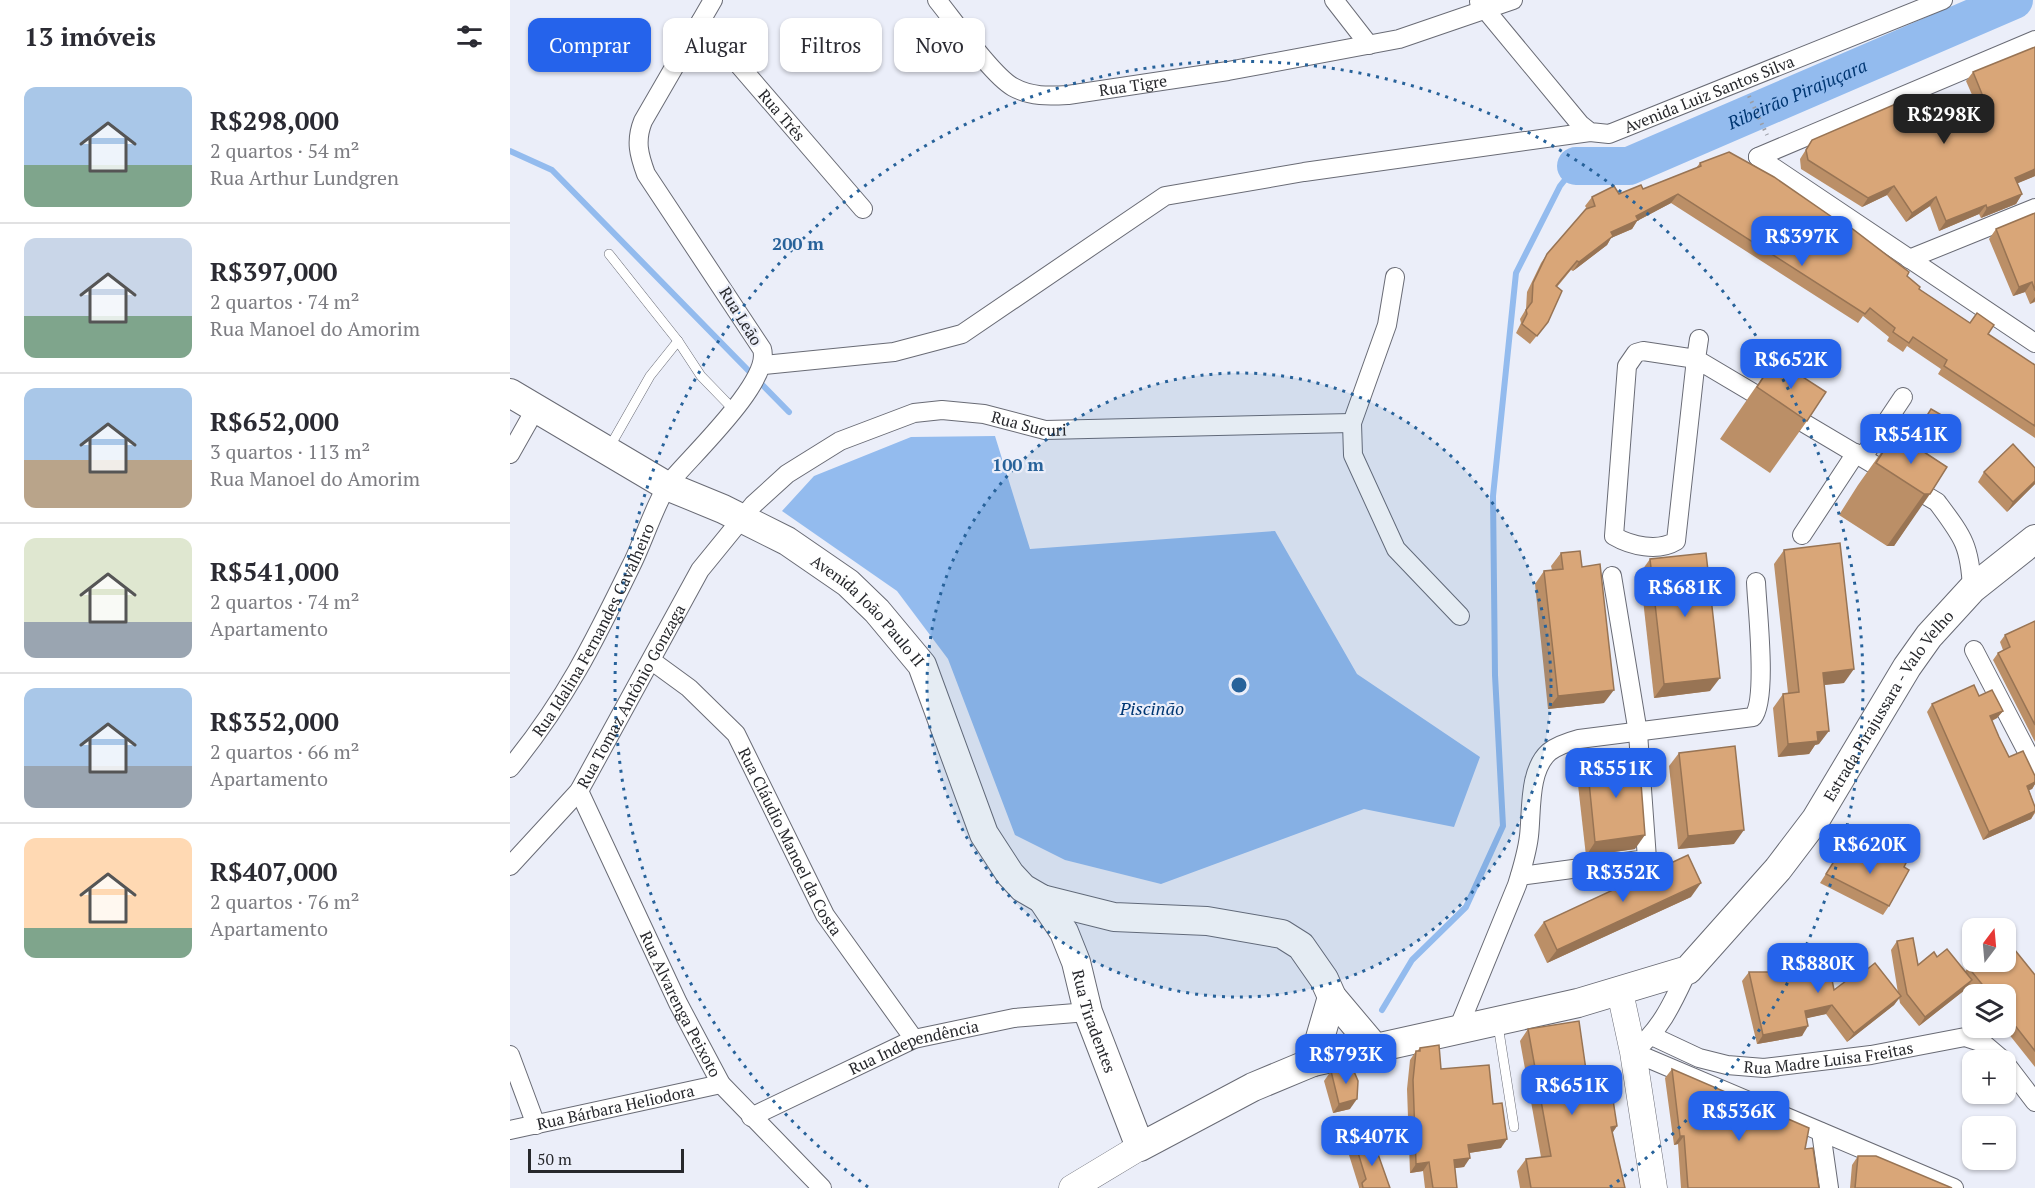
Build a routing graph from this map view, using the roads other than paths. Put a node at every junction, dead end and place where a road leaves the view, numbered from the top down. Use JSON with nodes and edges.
{"nodes":[{"id":1,"x":713,"y":0,"type":"edge"},
{"id":2,"x":937,"y":0,"type":"edge"},
{"id":3,"x":1334,"y":0,"type":"edge"},
{"id":4,"x":1513,"y":0,"type":"edge"},
{"id":5,"x":1944,"y":0,"type":"edge"},
{"id":6,"x":1482,"y":5,"type":"edge"},
{"id":7,"x":703,"y":18,"type":"edge"},
{"id":8,"x":2035,"y":40,"type":"edge"},
{"id":9,"x":1369,"y":45,"type":"junction"},
{"id":10,"x":672,"y":72,"type":"edge"},
{"id":11,"x":745,"y":72,"type":"edge"},
{"id":12,"x":1590,"y":132,"type":"junction"},
{"id":13,"x":2035,"y":208,"type":"edge"},
{"id":14,"x":863,"y":209,"type":"dead end"},
{"id":15,"x":609,"y":254,"type":"dead end"},
{"id":16,"x":1909,"y":259,"type":"junction"},
{"id":17,"x":1395,"y":277,"type":"dead end"},
{"id":18,"x":1699,"y":339,"type":"dead end"},
{"id":19,"x":678,"y":342,"type":"junction"},
{"id":20,"x":2035,"y":344,"type":"edge"},
{"id":21,"x":1696,"y":359,"type":"junction"},
{"id":22,"x":764,"y":365,"type":"junction"},
{"id":23,"x":510,"y":393,"type":"edge"},
{"id":24,"x":1903,"y":397,"type":"dead end"},
{"id":25,"x":536,"y":408,"type":"junction"},
{"id":26,"x":733,"y":410,"type":"junction"},
{"id":27,"x":1352,"y":423,"type":"junction"},
{"id":28,"x":607,"y":450,"type":"junction"},
{"id":29,"x":510,"y":454,"type":"edge"},
{"id":30,"x":1859,"y":455,"type":"junction"},
{"id":31,"x":676,"y":490,"type":"junction"},
{"id":32,"x":732,"y":514,"type":"junction"},
{"id":33,"x":1802,"y":536,"type":"dead end"},
{"id":34,"x":2035,"y":539,"type":"edge"},
{"id":35,"x":1612,"y":576,"type":"dead end"},
{"id":36,"x":1756,"y":582,"type":"dead end"},
{"id":37,"x":1972,"y":589,"type":"junction"},
{"id":38,"x":1460,"y":616,"type":"dead end"},
{"id":39,"x":1974,"y":650,"type":"dead end"},
{"id":40,"x":651,"y":661,"type":"junction"},
{"id":41,"x":1638,"y":733,"type":"junction"},
{"id":42,"x":2035,"y":767,"type":"edge"},
{"id":43,"x":510,"y":768,"type":"edge"},
{"id":44,"x":579,"y":791,"type":"junction"},
{"id":45,"x":510,"y":866,"type":"edge"},
{"id":46,"x":1520,"y":876,"type":"junction"},
{"id":47,"x":1042,"y":899,"type":"junction"},
{"id":48,"x":1114,"y":917,"type":"junction"},
{"id":49,"x":1071,"y":951,"type":"junction"},
{"id":50,"x":1688,"y":970,"type":"junction"},
{"id":51,"x":1620,"y":992,"type":"junction"},
{"id":52,"x":1332,"y":997,"type":"junction"},
{"id":53,"x":1088,"y":1012,"type":"junction"},
{"id":54,"x":1498,"y":1023,"type":"junction"},
{"id":55,"x":1458,"y":1029,"type":"junction"},
{"id":56,"x":1653,"y":1036,"type":"junction"},
{"id":57,"x":914,"y":1040,"type":"junction"},
{"id":58,"x":1375,"y":1048,"type":"junction"},
{"id":59,"x":1990,"y":1050,"type":"edge"},
{"id":60,"x":1633,"y":1052,"type":"junction"},
{"id":61,"x":510,"y":1055,"type":"edge"},
{"id":62,"x":1313,"y":1062,"type":"junction"},
{"id":63,"x":2016,"y":1077,"type":"edge"},
{"id":64,"x":721,"y":1084,"type":"junction"},
{"id":65,"x":2035,"y":1102,"type":"edge"},
{"id":66,"x":751,"y":1117,"type":"junction"},
{"id":67,"x":536,"y":1125,"type":"junction"},
{"id":68,"x":1514,"y":1127,"type":"dead end"},
{"id":69,"x":510,"y":1130,"type":"edge"},
{"id":70,"x":1821,"y":1132,"type":"junction"},
{"id":71,"x":1140,"y":1147,"type":"junction"},
{"id":72,"x":822,"y":1188,"type":"edge"},
{"id":73,"x":1072,"y":1188,"type":"edge"},
{"id":74,"x":1654,"y":1188,"type":"edge"},
{"id":75,"x":1829,"y":1188,"type":"edge"},
{"id":76,"x":1954,"y":1188,"type":"edge"}],
"edges":[{"from":1,"to":7,"type":"street"},
{"from":2,"to":9,"type":"street","name":"Rua Tigre"},
{"from":3,"to":9,"type":"street"},
{"from":4,"to":6,"type":"street","name":"Rua Tigre"},
{"from":5,"to":12,"type":"street","name":"Avenida Luiz Santos Silva"},
{"from":6,"to":9,"type":"street","name":"Rua Tigre"},
{"from":6,"to":12,"type":"street"},
{"from":8,"to":16,"type":"street"},
{"from":10,"to":22,"type":"street","name":"Rua Leão"},
{"from":11,"to":14,"type":"street","name":"Rua Três"},
{"from":12,"to":22,"type":"street","name":"Avenida Luiz Santos Silva"},
{"from":13,"to":16,"type":"street"},
{"from":15,"to":19,"type":"lane"},
{"from":16,"to":20,"type":"street"},
{"from":17,"to":27,"type":"street"},
{"from":18,"to":21,"type":"street"},
{"from":19,"to":26,"type":"lane"},
{"from":19,"to":28,"type":"lane"},
{"from":21,"to":21,"type":"street"},
{"from":21,"to":30,"type":"street"},
{"from":22,"to":26,"type":"street","name":"Rua Leão"},
{"from":23,"to":25,"type":"main road","name":"Avenida João Paulo II"},
{"from":24,"to":30,"type":"street"},
{"from":25,"to":28,"type":"main road","name":"Avenida João Paulo II"},
{"from":25,"to":29,"type":"street"},
{"from":26,"to":31,"type":"street","name":"Rua Leão"},
{"from":27,"to":32,"type":"street","name":"Rua Sucuri"},
{"from":27,"to":38,"type":"street"},
{"from":28,"to":31,"type":"main road","name":"Avenida João Paulo II"},
{"from":30,"to":33,"type":"street"},
{"from":30,"to":37,"type":"street"},
{"from":31,"to":32,"type":"main road","name":"Avenida João Paulo II"},
{"from":31,"to":43,"type":"street","name":"Rua Idalina Fernandes Cavalheiro"},
{"from":32,"to":40,"type":"street","name":"Rua Tomaz Antônio Gonzaga"},
{"from":32,"to":47,"type":"main road","name":"Avenida João Paulo II"},
{"from":34,"to":37,"type":"main road","name":"Estrada Pirajussara - Valo Velho"},
{"from":35,"to":41,"type":"street"},
{"from":36,"to":41,"type":"street"},
{"from":37,"to":50,"type":"main road","name":"Estrada Pirajussara - Valo Velho"},
{"from":39,"to":42,"type":"street"},
{"from":40,"to":44,"type":"street","name":"Rua Tomaz Antônio Gonzaga"},
{"from":40,"to":57,"type":"street","name":"Rua Cláudio Manoel da Costa"},
{"from":41,"to":46,"type":"street"},
{"from":41,"to":46,"type":"street"},
{"from":44,"to":45,"type":"street","name":"Rua Tomaz Antônio Gonzaga"},
{"from":44,"to":64,"type":"street","name":"Rua Alvarenga Peixoto"},
{"from":46,"to":55,"type":"street"},
{"from":47,"to":48,"type":"main road","name":"Avenida João Paulo II"},
{"from":47,"to":49,"type":"main road","name":"Rua Tiradentes"},
{"from":48,"to":49,"type":"main road"},
{"from":48,"to":52,"type":"main road","name":"Avenida João Paulo II"},
{"from":49,"to":53,"type":"main road","name":"Rua Tiradentes"},
{"from":50,"to":51,"type":"main road"},
{"from":50,"to":56,"type":"street"},
{"from":51,"to":54,"type":"main road"},
{"from":51,"to":60,"type":"main road"},
{"from":52,"to":58,"type":"main road","name":"Avenida João Paulo II"},
{"from":52,"to":62,"type":"main road"},
{"from":53,"to":57,"type":"street","name":"Rua Independência"},
{"from":53,"to":71,"type":"main road","name":"Rua Tiradentes"},
{"from":54,"to":55,"type":"main road"},
{"from":54,"to":68,"type":"lane"},
{"from":55,"to":58,"type":"main road"},
{"from":56,"to":59,"type":"street","name":"Rua Madre Luisa Freitas"},
{"from":56,"to":60,"type":"street"},
{"from":57,"to":66,"type":"street","name":"Rua Independência"},
{"from":58,"to":62,"type":"main road"},
{"from":60,"to":70,"type":"street"},
{"from":60,"to":74,"type":"main road"},
{"from":61,"to":67,"type":"street"},
{"from":62,"to":71,"type":"main road"},
{"from":63,"to":65,"type":"street","name":"Rua Madre Luisa Freitas"},
{"from":64,"to":66,"type":"street","name":"Rua Alvarenga Peixoto"},
{"from":64,"to":67,"type":"street","name":"Rua Bárbara Heliodora"},
{"from":66,"to":72,"type":"street","name":"Rua Alvarenga Peixoto"},
{"from":67,"to":69,"type":"street","name":"Rua Bárbara Heliodora"},
{"from":70,"to":75,"type":"street"},
{"from":70,"to":76,"type":"street"},
{"from":71,"to":73,"type":"main road"}]}
